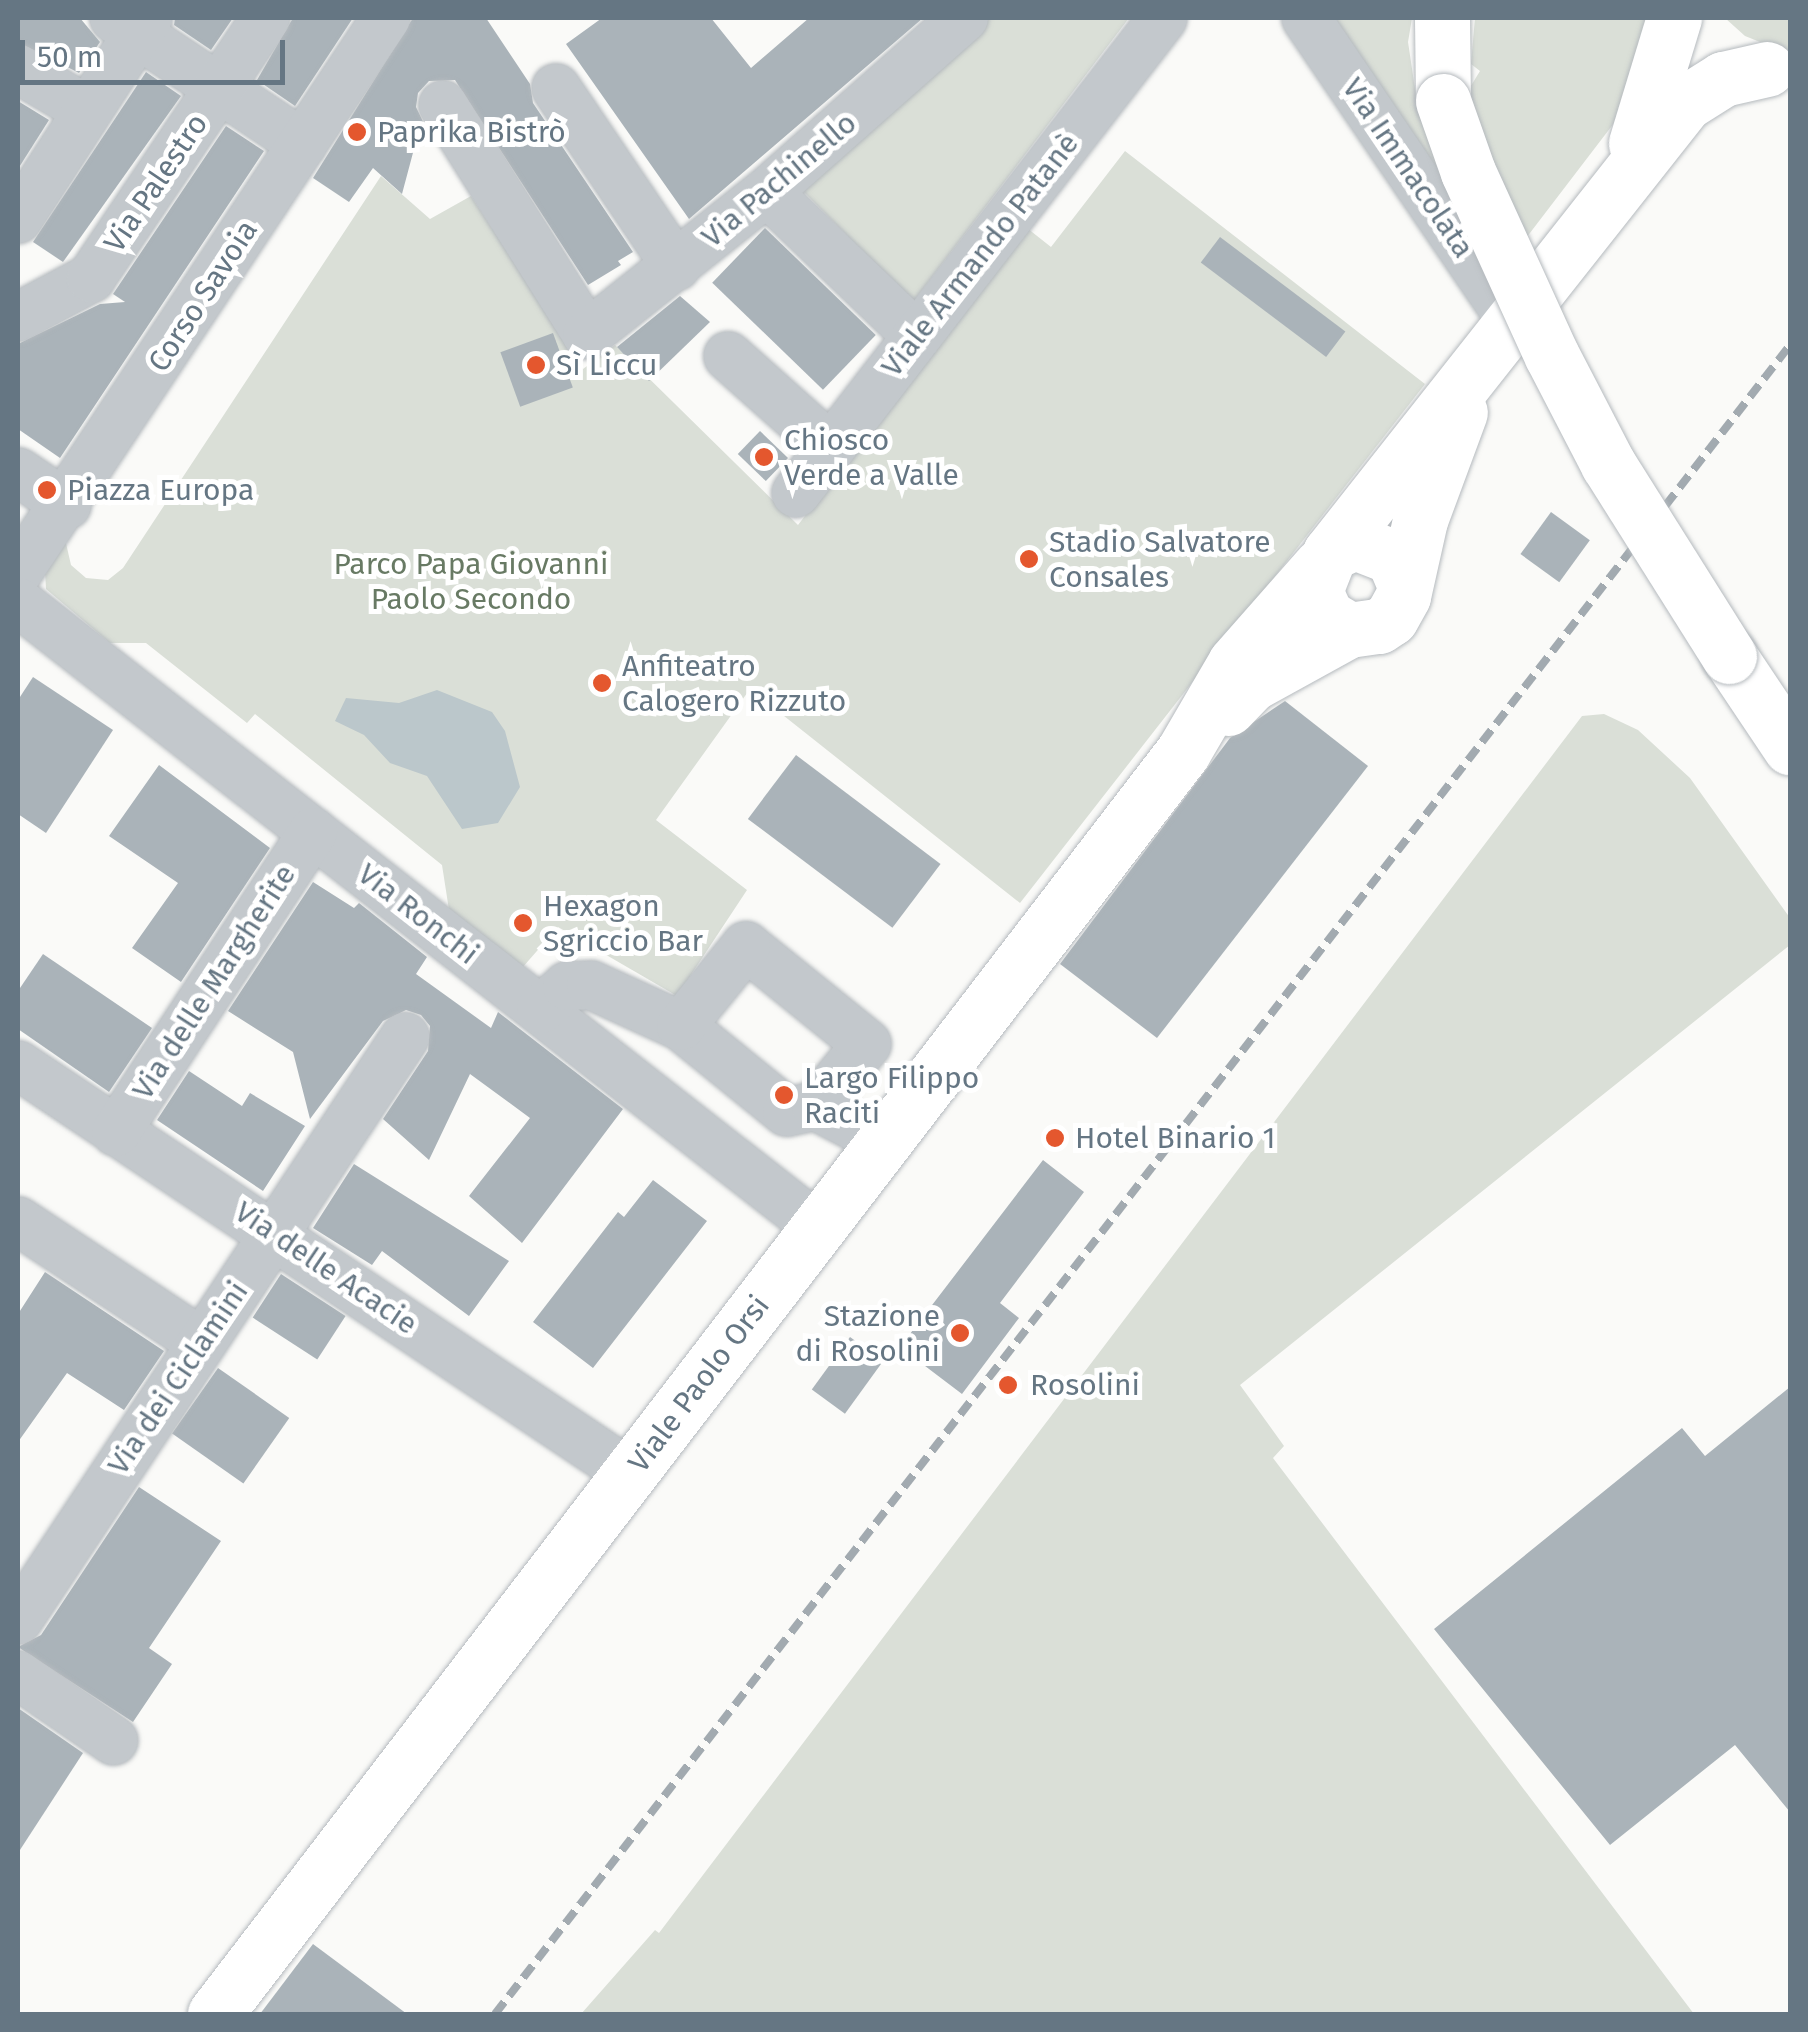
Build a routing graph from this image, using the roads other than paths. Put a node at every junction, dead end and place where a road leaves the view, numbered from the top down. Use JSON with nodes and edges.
{"nodes":[{"id":1,"x":266,"y":18,"type":"edge"},
{"id":2,"x":386,"y":18,"type":"edge"},
{"id":3,"x":964,"y":18,"type":"edge"},
{"id":4,"x":1164,"y":18,"type":"edge"},
{"id":5,"x":1306,"y":18,"type":"edge"},
{"id":6,"x":1442,"y":18,"type":"edge"},
{"id":7,"x":1674,"y":18,"type":"edge"},
{"id":8,"x":1697,"y":18,"type":"edge"},
{"id":9,"x":133,"y":23,"type":"edge"},
{"id":10,"x":18,"y":69,"type":"edge"},
{"id":11,"x":1779,"y":72,"type":"edge"},
{"id":12,"x":221,"y":87,"type":"junction"},
{"id":13,"x":556,"y":88,"type":"dead end"},
{"id":14,"x":443,"y":105,"type":"dead end"},
{"id":15,"x":88,"y":110,"type":"junction"},
{"id":16,"x":303,"y":144,"type":"junction"},
{"id":17,"x":1625,"y":171,"type":"junction"},
{"id":18,"x":767,"y":192,"type":"junction"},
{"id":19,"x":25,"y":193,"type":"edge"},
{"id":20,"x":676,"y":266,"type":"junction"},
{"id":21,"x":18,"y":318,"type":"edge"},
{"id":22,"x":917,"y":336,"type":"junction"},
{"id":23,"x":1495,"y":338,"type":"junction"},
{"id":24,"x":728,"y":356,"type":"dead end"},
{"id":25,"x":830,"y":448,"type":"junction"},
{"id":26,"x":18,"y":472,"type":"edge"},
{"id":27,"x":796,"y":493,"type":"dead end"},
{"id":28,"x":67,"y":504,"type":"junction"},
{"id":29,"x":1325,"y":559,"type":"junction"},
{"id":30,"x":18,"y":572,"type":"edge"},
{"id":31,"x":1404,"y":583,"type":"junction"},
{"id":32,"x":18,"y":602,"type":"edge"},
{"id":33,"x":1349,"y":630,"type":"junction"},
{"id":34,"x":1790,"y":746,"type":"edge"},
{"id":35,"x":1182,"y":752,"type":"junction"},
{"id":36,"x":313,"y":832,"type":"junction"},
{"id":37,"x":541,"y":1008,"type":"junction"},
{"id":38,"x":681,"y":1026,"type":"junction"},
{"id":39,"x":405,"y":1037,"type":"dead end"},
{"id":40,"x":18,"y":1065,"type":"edge"},
{"id":41,"x":816,"y":1106,"type":"junction"},
{"id":42,"x":116,"y":1132,"type":"junction"},
{"id":43,"x":882,"y":1140,"type":"junction"},
{"id":44,"x":18,"y":1221,"type":"edge"},
{"id":45,"x":818,"y":1226,"type":"junction"},
{"id":46,"x":279,"y":1234,"type":"junction"},
{"id":47,"x":199,"y":1341,"type":"junction"},
{"id":48,"x":631,"y":1474,"type":"junction"},
{"id":49,"x":18,"y":1620,"type":"edge"},
{"id":50,"x":18,"y":1674,"type":"edge"},
{"id":51,"x":114,"y":1740,"type":"dead end"},
{"id":52,"x":215,"y":2014,"type":"edge"}],
"edges":[{"from":1,"to":12,"type":"street","name":"Via Palestro"},
{"from":2,"to":16,"type":"street","name":"Corso Savoia"},
{"from":3,"to":18,"type":"street","name":"Via Pachinello"},
{"from":4,"to":22,"type":"street","name":"Viale Armando Patanè"},
{"from":5,"to":23,"type":"street","name":"Via Immacolata"},
{"from":6,"to":34,"type":"main road","bridge":true},
{"from":7,"to":17,"type":"main road"},
{"from":8,"to":11,"type":"main road"},
{"from":9,"to":12,"type":"street"},
{"from":9,"to":15,"type":"street"},
{"from":10,"to":15,"type":"street"},
{"from":11,"to":17,"type":"main road"},
{"from":12,"to":16,"type":"street"},
{"from":12,"to":21,"type":"street","name":"Via Palestro"},
{"from":13,"to":20,"type":"street"},
{"from":14,"to":20,"type":"street","name":"Via Pachinello"},
{"from":15,"to":19,"type":"street"},
{"from":16,"to":28,"type":"street","name":"Corso Savoia"},
{"from":17,"to":23,"type":"main road"},
{"from":18,"to":20,"type":"street","name":"Via Pachinello"},
{"from":18,"to":22,"type":"street"},
{"from":22,"to":25,"type":"street","name":"Viale Armando Patanè"},
{"from":23,"to":29,"type":"main road"},
{"from":23,"to":31,"type":"main road"},
{"from":24,"to":25,"type":"street"},
{"from":25,"to":27,"type":"street","name":"Viale Armando Patanè"},
{"from":26,"to":28,"type":"street"},
{"from":28,"to":30,"type":"street","name":"Corso Savoia"},
{"from":29,"to":31,"type":"main road"},
{"from":29,"to":33,"type":"main road"},
{"from":29,"to":35,"type":"main road"},
{"from":31,"to":33,"type":"main road"},
{"from":32,"to":36,"type":"street","name":"Via Ronchi"},
{"from":33,"to":35,"type":"main road"},
{"from":35,"to":43,"type":"main road","name":"Viale Paolo Orsi"},
{"from":36,"to":37,"type":"street","name":"Via Ronchi"},
{"from":36,"to":42,"type":"street","name":"Via delle Margherite"},
{"from":37,"to":38,"type":"street"},
{"from":37,"to":45,"type":"street","name":"Via Ronchi"},
{"from":38,"to":41,"type":"street"},
{"from":38,"to":41,"type":"street"},
{"from":39,"to":46,"type":"street","name":"Via dei Ciclamini"},
{"from":40,"to":42,"type":"street","name":"Via delle Acacie"},
{"from":41,"to":43,"type":"street"},
{"from":42,"to":46,"type":"street","name":"Via delle Acacie"},
{"from":43,"to":45,"type":"main road","name":"Viale Paolo Orsi"},
{"from":44,"to":47,"type":"street"},
{"from":45,"to":48,"type":"main road","name":"Viale Paolo Orsi"},
{"from":46,"to":47,"type":"street","name":"Via dei Ciclamini"},
{"from":46,"to":48,"type":"street","name":"Via delle Acacie"},
{"from":47,"to":49,"type":"street","name":"Via dei Ciclamini"},
{"from":48,"to":52,"type":"main road","name":"Viale Paolo Orsi"},
{"from":50,"to":51,"type":"street"}]}
